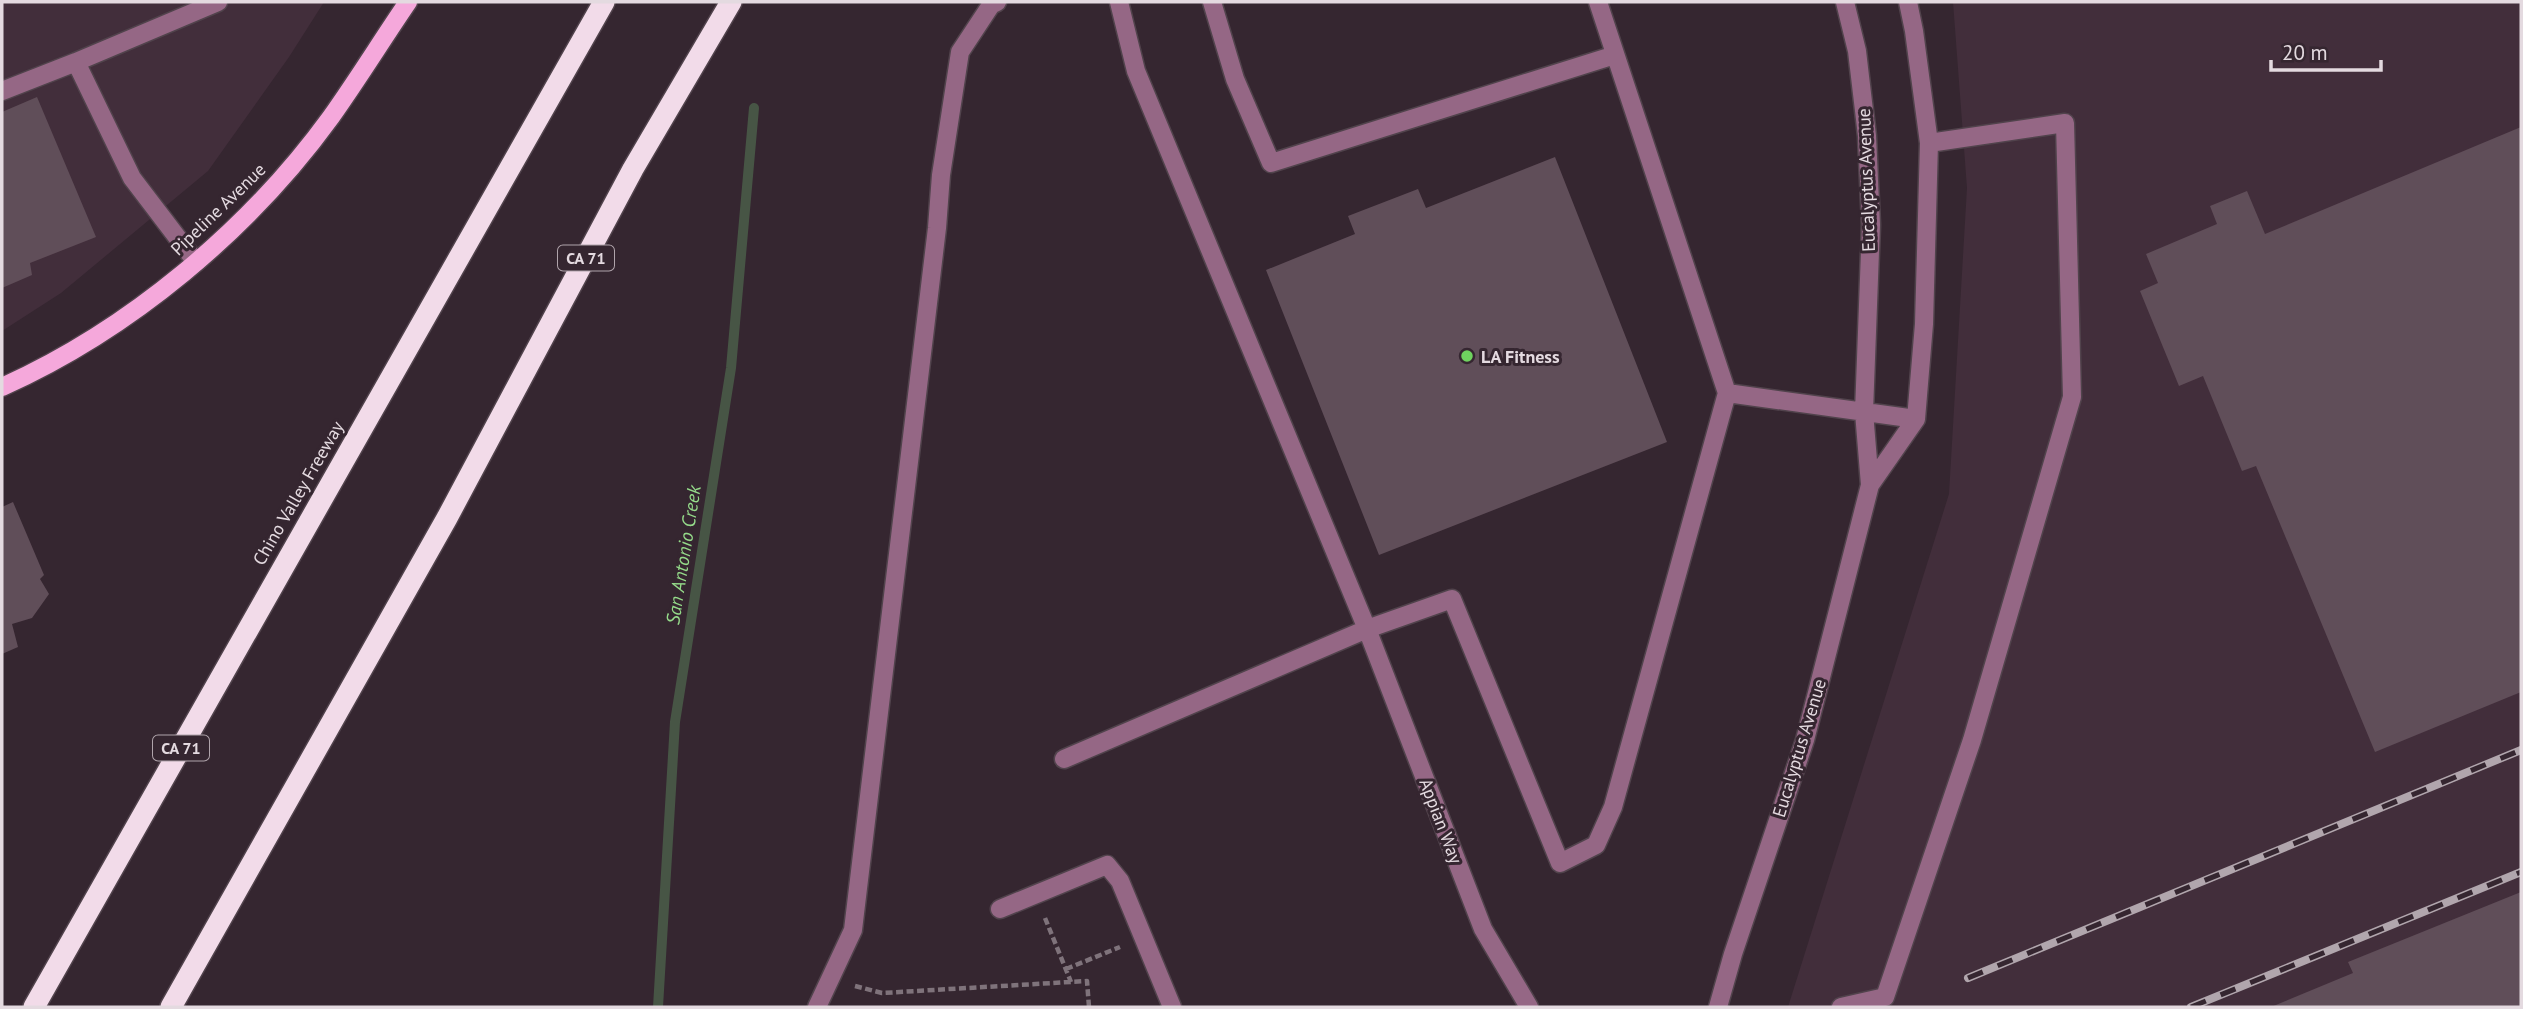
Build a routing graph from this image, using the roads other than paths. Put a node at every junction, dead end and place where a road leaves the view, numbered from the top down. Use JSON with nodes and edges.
{"nodes":[{"id":1,"x":218,"y":2,"type":"edge"},
{"id":2,"x":408,"y":2,"type":"edge"},
{"id":3,"x":604,"y":2,"type":"edge"},
{"id":4,"x":731,"y":2,"type":"edge"},
{"id":5,"x":997,"y":2,"type":"edge"},
{"id":6,"x":1119,"y":2,"type":"edge"},
{"id":7,"x":1212,"y":2,"type":"edge"},
{"id":8,"x":1598,"y":2,"type":"edge"},
{"id":9,"x":1845,"y":2,"type":"edge"},
{"id":10,"x":1908,"y":2,"type":"edge"},
{"id":11,"x":1615,"y":55,"type":"junction"},
{"id":12,"x":76,"y":62,"type":"junction"},
{"id":13,"x":2,"y":91,"type":"edge"},
{"id":14,"x":1929,"y":143,"type":"junction"},
{"id":15,"x":195,"y":262,"type":"junction"},
{"id":16,"x":2,"y":387,"type":"edge"},
{"id":17,"x":1727,"y":393,"type":"junction"},
{"id":18,"x":1864,"y":412,"type":"junction"},
{"id":19,"x":1916,"y":419,"type":"junction"},
{"id":20,"x":1870,"y":485,"type":"junction"},
{"id":21,"x":1367,"y":629,"type":"junction"},
{"id":22,"x":1064,"y":759,"type":"dead end"},
{"id":23,"x":1000,"y":909,"type":"dead end"},
{"id":24,"x":34,"y":1007,"type":"edge"},
{"id":25,"x":171,"y":1007,"type":"edge"},
{"id":26,"x":817,"y":1007,"type":"edge"},
{"id":27,"x":1172,"y":1007,"type":"edge"},
{"id":28,"x":1529,"y":1007,"type":"edge"},
{"id":29,"x":1718,"y":1007,"type":"edge"},
{"id":30,"x":1841,"y":1007,"type":"edge"}],
"edges":[{"from":1,"to":12,"type":"street"},
{"from":2,"to":15,"type":"main road","name":"Pipeline Avenue"},
{"from":3,"to":24,"type":"highway","name":"Chino Valley Freeway","number":"CA 71"},
{"from":4,"to":25,"type":"highway","number":"CA 71"},
{"from":5,"to":26,"type":"street"},
{"from":6,"to":21,"type":"street","name":"Appian Way"},
{"from":7,"to":11,"type":"street"},
{"from":8,"to":11,"type":"street"},
{"from":9,"to":18,"type":"street","name":"Eucalyptus Avenue"},
{"from":10,"to":14,"type":"street"},
{"from":11,"to":17,"type":"street"},
{"from":12,"to":13,"type":"street"},
{"from":12,"to":15,"type":"street"},
{"from":14,"to":19,"type":"street"},
{"from":14,"to":30,"type":"street"},
{"from":15,"to":16,"type":"main road","name":"Pipeline Avenue"},
{"from":17,"to":18,"type":"street"},
{"from":17,"to":21,"type":"street"},
{"from":18,"to":19,"type":"street"},
{"from":18,"to":20,"type":"street","name":"Eucalyptus Avenue"},
{"from":19,"to":20,"type":"street","name":"Eucalyptus Avenue"},
{"from":20,"to":29,"type":"street","name":"Eucalyptus Avenue"},
{"from":21,"to":22,"type":"street"},
{"from":21,"to":28,"type":"street","name":"Appian Way"},
{"from":23,"to":27,"type":"street"}]}
